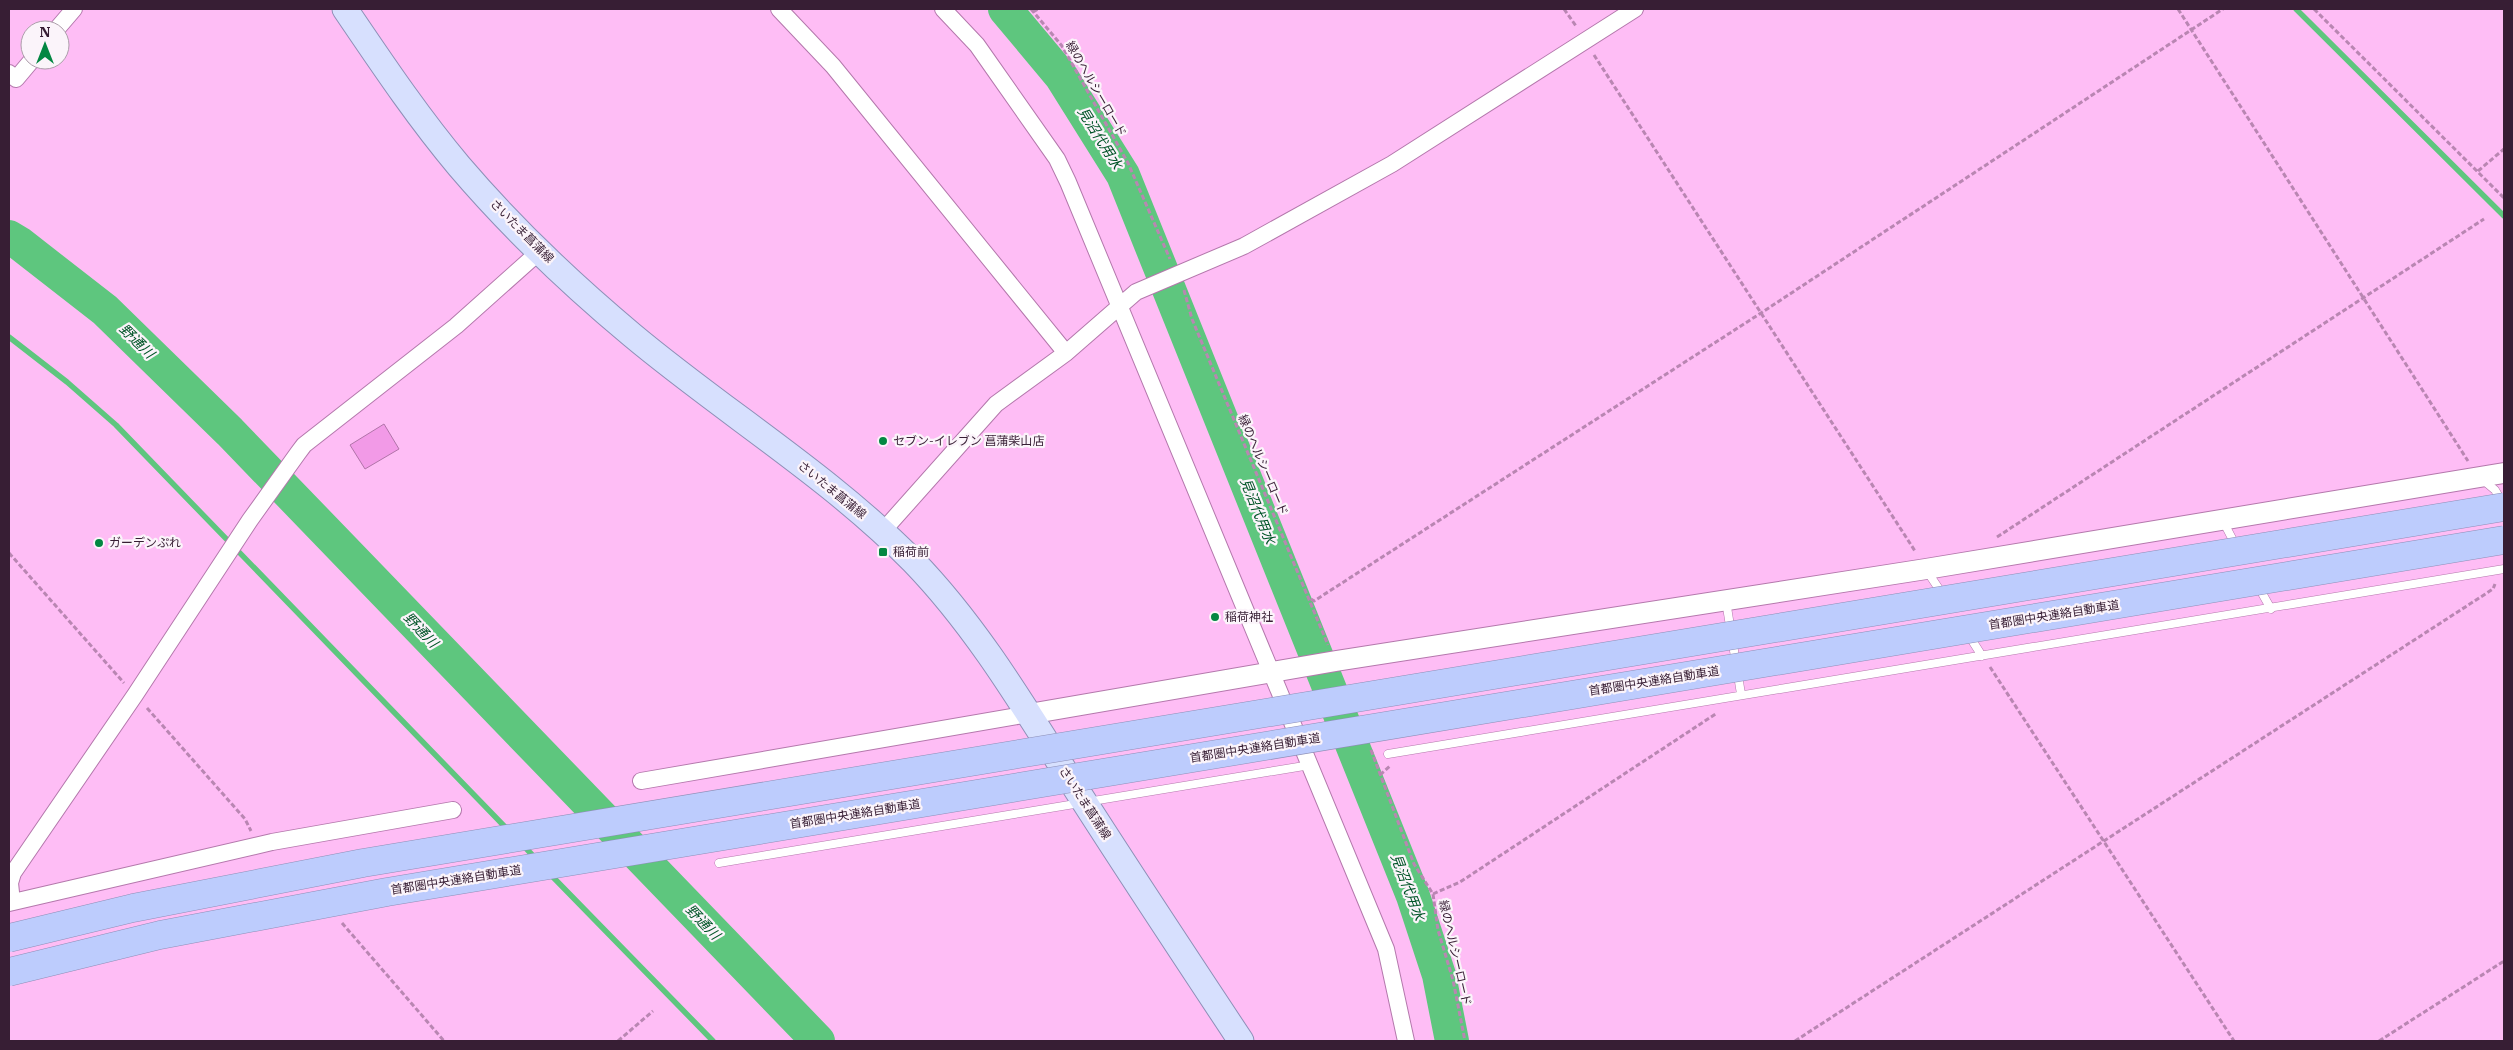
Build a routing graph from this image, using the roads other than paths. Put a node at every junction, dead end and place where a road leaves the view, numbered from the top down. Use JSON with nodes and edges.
{"nodes":[{"id":1,"x":74,"y":9,"type":"edge"},
{"id":2,"x":345,"y":9,"type":"edge"},
{"id":3,"x":779,"y":9,"type":"edge"},
{"id":4,"x":943,"y":9,"type":"edge"},
{"id":5,"x":1635,"y":9,"type":"edge"},
{"id":6,"x":65,"y":20,"type":"edge"},
{"id":7,"x":24,"y":70,"type":"edge"},
{"id":8,"x":9,"y":72,"type":"edge"},
{"id":9,"x":540,"y":250,"type":"junction"},
{"id":10,"x":1119,"y":304,"type":"junction"},
{"id":11,"x":1066,"y":353,"type":"junction"},
{"id":12,"x":2504,"y":473,"type":"edge"},
{"id":13,"x":2478,"y":477,"type":"junction"},
{"id":14,"x":2504,"y":507,"type":"edge"},
{"id":15,"x":2222,"y":520,"type":"junction"},
{"id":16,"x":882,"y":532,"type":"junction"},
{"id":17,"x":2504,"y":540,"type":"edge"},
{"id":18,"x":2244,"y":560,"type":"dead end"},
{"id":19,"x":1926,"y":569,"type":"junction"},
{"id":20,"x":2501,"y":569,"type":"edge"},
{"id":21,"x":2253,"y":576,"type":"dead end"},
{"id":22,"x":1726,"y":600,"type":"junction"},
{"id":23,"x":1951,"y":608,"type":"dead end"},
{"id":24,"x":2271,"y":609,"type":"junction"},
{"id":25,"x":1962,"y":624,"type":"dead end"},
{"id":26,"x":1982,"y":656,"type":"junction"},
{"id":27,"x":1273,"y":673,"type":"junction"},
{"id":28,"x":1741,"y":694,"type":"junction"},
{"id":29,"x":1029,"y":714,"type":"junction"},
{"id":30,"x":1388,"y":754,"type":"dead end"},
{"id":31,"x":1310,"y":765,"type":"junction"},
{"id":32,"x":640,"y":781,"type":"dead end"},
{"id":33,"x":1084,"y":802,"type":"junction"},
{"id":34,"x":453,"y":810,"type":"dead end"},
{"id":35,"x":719,"y":863,"type":"dead end"},
{"id":36,"x":10,"y":902,"type":"edge"},
{"id":37,"x":9,"y":938,"type":"edge"},
{"id":38,"x":9,"y":972,"type":"edge"},
{"id":39,"x":1241,"y":1041,"type":"edge"},
{"id":40,"x":1406,"y":1041,"type":"edge"}],
"edges":[{"from":1,"to":6,"type":"street"},
{"from":2,"to":9,"type":"main road","name":"さいたま菖蒲線"},
{"from":3,"to":11,"type":"street"},
{"from":4,"to":10,"type":"street"},
{"from":5,"to":10,"type":"street"},
{"from":7,"to":8,"type":"street"},
{"from":9,"to":16,"type":"main road","name":"さいたま菖蒲線"},
{"from":9,"to":36,"type":"street"},
{"from":10,"to":11,"type":"street"},
{"from":10,"to":27,"type":"street"},
{"from":11,"to":16,"type":"street"},
{"from":12,"to":13,"type":"street"},
{"from":13,"to":14,"type":"lane"},
{"from":13,"to":15,"type":"street"},
{"from":14,"to":37,"type":"highway","bridge":true},
{"from":15,"to":18,"type":"lane"},
{"from":15,"to":19,"type":"street"},
{"from":16,"to":29,"type":"main road","name":"さいたま菖蒲線"},
{"from":17,"to":38,"type":"highway","name":"首都圏中央連絡自動車道","bridge":true},
{"from":19,"to":22,"type":"street"},
{"from":19,"to":23,"type":"lane"},
{"from":20,"to":24,"type":"lane"},
{"from":21,"to":24,"type":"lane"},
{"from":22,"to":27,"type":"street"},
{"from":22,"to":28,"type":"lane"},
{"from":24,"to":26,"type":"lane"},
{"from":25,"to":26,"type":"lane"},
{"from":26,"to":28,"type":"lane"},
{"from":27,"to":29,"type":"street"},
{"from":27,"to":31,"type":"street"},
{"from":28,"to":30,"type":"lane"},
{"from":29,"to":32,"type":"street"},
{"from":29,"to":33,"type":"main road","name":"さいたま菖蒲線"},
{"from":31,"to":33,"type":"lane"},
{"from":31,"to":40,"type":"street"},
{"from":33,"to":35,"type":"lane"},
{"from":33,"to":39,"type":"main road","name":"さいたま菖蒲線"},
{"from":34,"to":36,"type":"street"}]}
